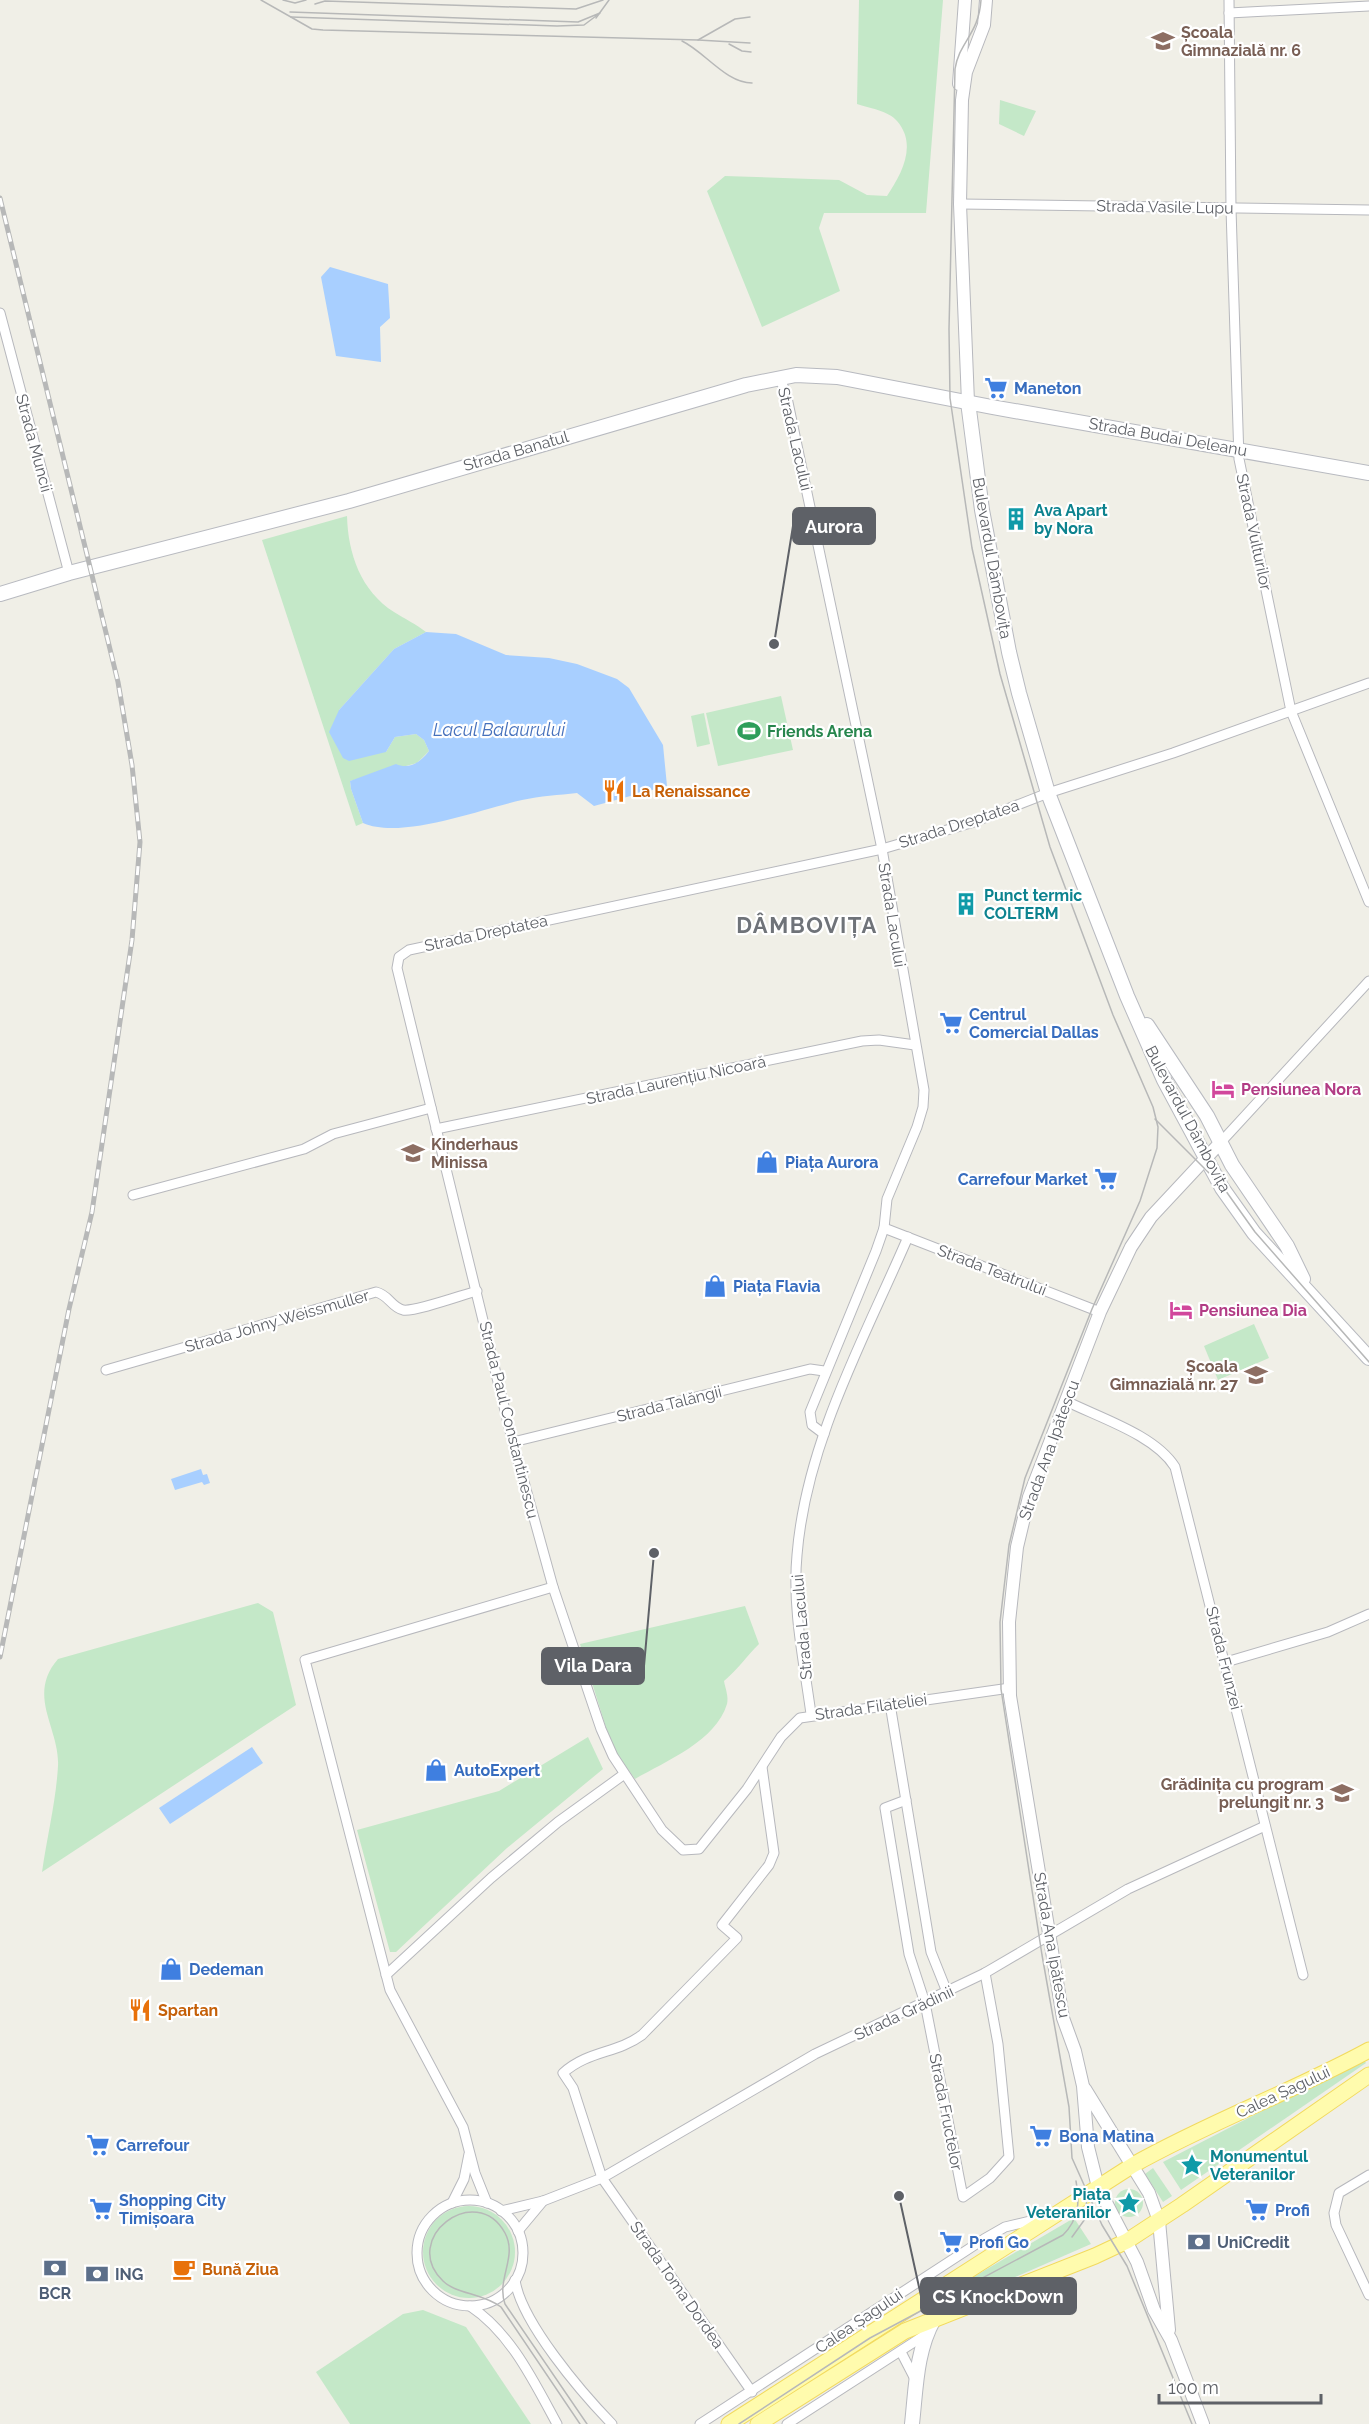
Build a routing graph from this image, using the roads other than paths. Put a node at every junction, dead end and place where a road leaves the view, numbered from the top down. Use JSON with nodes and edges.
{"nodes":[{"id":1,"x":965,"y":0,"type":"edge"},
{"id":2,"x":986,"y":0,"type":"edge"},
{"id":3,"x":1229,"y":0,"type":"edge"},
{"id":4,"x":1369,"y":6,"type":"edge"},
{"id":5,"x":1229,"y":13,"type":"junction"},
{"id":6,"x":962,"y":100,"type":"junction"},
{"id":7,"x":960,"y":204,"type":"junction"},
{"id":8,"x":1231,"y":209,"type":"junction"},
{"id":9,"x":1369,"y":210,"type":"edge"},
{"id":10,"x":0,"y":313,"type":"edge"},
{"id":11,"x":779,"y":377,"type":"junction"},
{"id":12,"x":968,"y":402,"type":"junction"},
{"id":13,"x":1238,"y":449,"type":"junction"},
{"id":14,"x":1369,"y":473,"type":"edge"},
{"id":15,"x":69,"y":573,"type":"junction"},
{"id":16,"x":0,"y":594,"type":"edge"},
{"id":17,"x":1369,"y":683,"type":"edge"},
{"id":18,"x":1291,"y":711,"type":"junction"},
{"id":19,"x":1048,"y":793,"type":"junction"},
{"id":20,"x":882,"y":849,"type":"junction"},
{"id":21,"x":1369,"y":902,"type":"edge"},
{"id":22,"x":399,"y":957,"type":"joint"},
{"id":23,"x":1369,"y":981,"type":"edge"},
{"id":24,"x":1127,"y":996,"type":"junction"},
{"id":25,"x":915,"y":1045,"type":"junction"},
{"id":26,"x":431,"y":1108,"type":"junction"},
{"id":27,"x":436,"y":1129,"type":"junction"},
{"id":28,"x":1221,"y":1142,"type":"junction"},
{"id":29,"x":1206,"y":1158,"type":"junction"},
{"id":30,"x":133,"y":1195,"type":"dead end"},
{"id":31,"x":884,"y":1228,"type":"junction"},
{"id":32,"x":908,"y":1238,"type":"junction"},
{"id":33,"x":1309,"y":1290,"type":"junction"},
{"id":34,"x":477,"y":1291,"type":"junction"},
{"id":35,"x":1100,"y":1312,"type":"junction"},
{"id":36,"x":1369,"y":1358,"type":"edge"},
{"id":37,"x":106,"y":1370,"type":"dead end"},
{"id":38,"x":824,"y":1371,"type":"junction"},
{"id":39,"x":1066,"y":1401,"type":"junction"},
{"id":40,"x":824,"y":1434,"type":"junction"},
{"id":41,"x":513,"y":1442,"type":"junction"},
{"id":42,"x":553,"y":1587,"type":"junction"},
{"id":43,"x":1369,"y":1614,"type":"edge"},
{"id":44,"x":1226,"y":1662,"type":"junction"},
{"id":45,"x":1010,"y":1688,"type":"junction"},
{"id":46,"x":890,"y":1704,"type":"junction"},
{"id":47,"x":811,"y":1714,"type":"junction"},
{"id":48,"x":762,"y":1767,"type":"junction"},
{"id":49,"x":623,"y":1774,"type":"junction"},
{"id":50,"x":906,"y":1800,"type":"junction"},
{"id":51,"x":1265,"y":1826,"type":"junction"},
{"id":52,"x":689,"y":1851,"type":"joint"},
{"id":53,"x":1049,"y":1937,"type":"junction"},
{"id":54,"x":985,"y":1974,"type":"junction"},
{"id":55,"x":386,"y":1975,"type":"junction"},
{"id":56,"x":1303,"y":1975,"type":"dead end"},
{"id":57,"x":947,"y":1992,"type":"junction"},
{"id":58,"x":925,"y":2004,"type":"junction"},
{"id":59,"x":1369,"y":2050,"type":"edge"},
{"id":60,"x":1369,"y":2075,"type":"edge"},
{"id":61,"x":1083,"y":2086,"type":"junction"},
{"id":62,"x":469,"y":2151,"type":"junction"},
{"id":63,"x":1133,"y":2165,"type":"junction"},
{"id":64,"x":1369,"y":2175,"type":"edge"},
{"id":65,"x":602,"y":2178,"type":"junction"},
{"id":66,"x":1098,"y":2187,"type":"junction"},
{"id":67,"x":543,"y":2201,"type":"junction"},
{"id":68,"x":452,"y":2203,"type":"junction"},
{"id":69,"x":488,"y":2203,"type":"junction"},
{"id":70,"x":501,"y":2211,"type":"junction"},
{"id":71,"x":1055,"y":2216,"type":"junction"},
{"id":72,"x":1159,"y":2221,"type":"junction"},
{"id":73,"x":518,"y":2231,"type":"junction"},
{"id":74,"x":1127,"y":2241,"type":"junction"},
{"id":75,"x":515,"y":2280,"type":"junction"},
{"id":76,"x":1369,"y":2295,"type":"edge"},
{"id":77,"x":470,"y":2306,"type":"junction"},
{"id":78,"x":934,"y":2319,"type":"junction"},
{"id":79,"x":925,"y":2335,"type":"junction"},
{"id":80,"x":1171,"y":2340,"type":"junction"},
{"id":81,"x":901,"y":2352,"type":"junction"},
{"id":82,"x":916,"y":2380,"type":"junction"},
{"id":83,"x":752,"y":2392,"type":"junction"},
{"id":84,"x":557,"y":2424,"type":"edge"},
{"id":85,"x":612,"y":2424,"type":"edge"},
{"id":86,"x":700,"y":2424,"type":"edge"},
{"id":87,"x":729,"y":2424,"type":"edge"},
{"id":88,"x":758,"y":2424,"type":"edge"},
{"id":89,"x":787,"y":2424,"type":"edge"},
{"id":90,"x":912,"y":2424,"type":"edge"},
{"id":91,"x":1203,"y":2424,"type":"edge"}],
"edges":[{"from":1,"to":6,"type":"street","name":"Bulevardul Dâmbovița"},
{"from":2,"to":6,"type":"street","name":"Bulevardul Dâmbovița"},
{"from":3,"to":5,"type":"street","name":"Strada Vulturilor"},
{"from":4,"to":5,"type":"street"},
{"from":5,"to":8,"type":"street","name":"Strada Vulturilor"},
{"from":6,"to":7,"type":"street","name":"Bulevardul Dâmbovița"},
{"from":7,"to":8,"type":"street","name":"Strada Vasile Lupu"},
{"from":7,"to":12,"type":"street","name":"Bulevardul Dâmbovița"},
{"from":8,"to":9,"type":"street","name":"Strada Vasile Lupu"},
{"from":8,"to":13,"type":"street","name":"Strada Vulturilor"},
{"from":10,"to":15,"type":"street","name":"Strada Muncii"},
{"from":11,"to":12,"type":"main road","name":"Strada Banatul"},
{"from":11,"to":15,"type":"main road","name":"Strada Banatul"},
{"from":11,"to":20,"type":"street","name":"Strada Lacului"},
{"from":12,"to":13,"type":"main road","name":"Strada Budai Deleanu"},
{"from":12,"to":19,"type":"main road","name":"Bulevardul Dâmbovița"},
{"from":13,"to":14,"type":"main road","name":"Strada Budai Deleanu"},
{"from":13,"to":18,"type":"street","name":"Strada Vulturilor"},
{"from":15,"to":16,"type":"main road","name":"Strada Banatul"},
{"from":17,"to":18,"type":"street","name":"Strada Dreptatea"},
{"from":18,"to":19,"type":"street","name":"Strada Dreptatea"},
{"from":18,"to":21,"type":"street","name":"Strada Vulturilor"},
{"from":19,"to":20,"type":"street","name":"Strada Dreptatea"},
{"from":19,"to":24,"type":"main road","name":"Bulevardul Dâmbovița"},
{"from":20,"to":22,"type":"street","name":"Strada Dreptatea"},
{"from":20,"to":25,"type":"street","name":"Strada Lacului"},
{"from":22,"to":26,"type":"street","name":"Strada Paul Constantinescu"},
{"from":23,"to":28,"type":"street","name":"Strada Ana Ipătescu"},
{"from":24,"to":28,"type":"main road","name":"Bulevardul Dâmbovița"},
{"from":24,"to":29,"type":"main road","name":"Bulevardul Dâmbovița"},
{"from":25,"to":27,"type":"street","name":"Strada Laurențiu Nicoară"},
{"from":25,"to":31,"type":"street","name":"Strada Lacului"},
{"from":26,"to":27,"type":"street","name":"Strada Paul Constantinescu"},
{"from":26,"to":30,"type":"street"},
{"from":27,"to":34,"type":"street","name":"Strada Paul Constantinescu"},
{"from":28,"to":29,"type":"street","name":"Strada Ana Ipătescu"},
{"from":28,"to":33,"type":"main road","name":"Bulevardul Dâmbovița"},
{"from":29,"to":33,"type":"main road","name":"Bulevardul Dâmbovița"},
{"from":29,"to":35,"type":"street","name":"Strada Ana Ipătescu"},
{"from":31,"to":32,"type":"street","name":"Strada Teatrului"},
{"from":31,"to":38,"type":"street","name":"Strada Lacului"},
{"from":32,"to":35,"type":"street","name":"Strada Teatrului"},
{"from":32,"to":40,"type":"street","name":"Strada Lacului"},
{"from":33,"to":36,"type":"main road","name":"Bulevardul Dâmbovița"},
{"from":34,"to":37,"type":"street","name":"Strada Johny Weissmuller"},
{"from":34,"to":41,"type":"street","name":"Strada Paul Constantinescu"},
{"from":35,"to":39,"type":"street","name":"Strada Ana Ipătescu"},
{"from":38,"to":40,"type":"street","name":"Strada Lacului"},
{"from":38,"to":41,"type":"street","name":"Strada Talăngii"},
{"from":39,"to":44,"type":"street","name":"Strada Frunzei"},
{"from":39,"to":45,"type":"street","name":"Strada Ana Ipătescu"},
{"from":40,"to":47,"type":"street","name":"Strada Lacului"},
{"from":41,"to":42,"type":"street","name":"Strada Paul Constantinescu"},
{"from":42,"to":49,"type":"street","name":"Strada Paul Constantinescu"},
{"from":42,"to":55,"type":"street"},
{"from":43,"to":44,"type":"street"},
{"from":44,"to":51,"type":"street","name":"Strada Frunzei"},
{"from":45,"to":46,"type":"street","name":"Strada Filateliei"},
{"from":45,"to":53,"type":"street","name":"Strada Ana Ipătescu"},
{"from":46,"to":47,"type":"street","name":"Strada Filateliei"},
{"from":46,"to":50,"type":"street"},
{"from":47,"to":48,"type":"street","name":"Strada Filateliei"},
{"from":48,"to":52,"type":"street","name":"Strada Filateliei"},
{"from":48,"to":65,"type":"street","name":"Strada Toma Dordea"},
{"from":49,"to":52,"type":"street","name":"Strada Paul Constantinescu"},
{"from":49,"to":55,"type":"street"},
{"from":50,"to":57,"type":"street"},
{"from":50,"to":58,"type":"street","name":"Strada Fructelor"},
{"from":51,"to":53,"type":"street","name":"Strada Grădinii"},
{"from":51,"to":56,"type":"street","name":"Strada Frunzei"},
{"from":53,"to":54,"type":"street","name":"Strada Grădinii"},
{"from":53,"to":61,"type":"street","name":"Strada Ana Ipătescu"},
{"from":54,"to":57,"type":"street","name":"Strada Grădinii"},
{"from":54,"to":58,"type":"street","name":"Strada Fructelor"},
{"from":55,"to":62,"type":"street"},
{"from":57,"to":58,"type":"street","name":"Strada Grădinii"},
{"from":58,"to":65,"type":"street","name":"Strada Grădinii"},
{"from":59,"to":63,"type":"main road","name":"Calea Șagului"},
{"from":60,"to":72,"type":"main road","name":"Calea Șagului"},
{"from":61,"to":63,"type":"street","name":"Strada Ana Ipătescu"},
{"from":61,"to":66,"type":"street","name":"Strada Ana Ipătescu"},
{"from":62,"to":68,"type":"street"},
{"from":62,"to":69,"type":"street"},
{"from":63,"to":66,"type":"main road"},
{"from":63,"to":72,"type":"street"},
{"from":64,"to":76,"type":"street"},
{"from":65,"to":67,"type":"street","name":"Strada Grădinii"},
{"from":65,"to":83,"type":"street","name":"Strada Toma Dordea"},
{"from":66,"to":71,"type":"main road","name":"Calea Șagului"},
{"from":66,"to":74,"type":"street"},
{"from":67,"to":70,"type":"street","name":"Strada Grădinii"},
{"from":67,"to":73,"type":"street","name":"Strada Grădinii"},
{"from":68,"to":69,"type":"street"},
{"from":68,"to":77,"type":"street"},
{"from":69,"to":70,"type":"street"},
{"from":70,"to":73,"type":"street"},
{"from":71,"to":83,"type":"street","name":"Calea Șagului"},
{"from":71,"to":87,"type":"main road","name":"Calea Șagului"},
{"from":72,"to":74,"type":"main road"},
{"from":72,"to":80,"type":"street"},
{"from":73,"to":75,"type":"street"},
{"from":74,"to":78,"type":"main road","name":"Calea Șagului"},
{"from":74,"to":80,"type":"street"},
{"from":75,"to":77,"type":"street"},
{"from":75,"to":85,"type":"street"},
{"from":77,"to":84,"type":"street"},
{"from":78,"to":79,"type":"main road"},
{"from":78,"to":88,"type":"main road","name":"Calea Șagului"},
{"from":79,"to":81,"type":"street"},
{"from":79,"to":82,"type":"main road"},
{"from":80,"to":91,"type":"street"},
{"from":81,"to":82,"type":"street"},
{"from":81,"to":89,"type":"street"},
{"from":82,"to":90,"type":"main road"},
{"from":83,"to":86,"type":"street","name":"Calea Șagului"}]}
